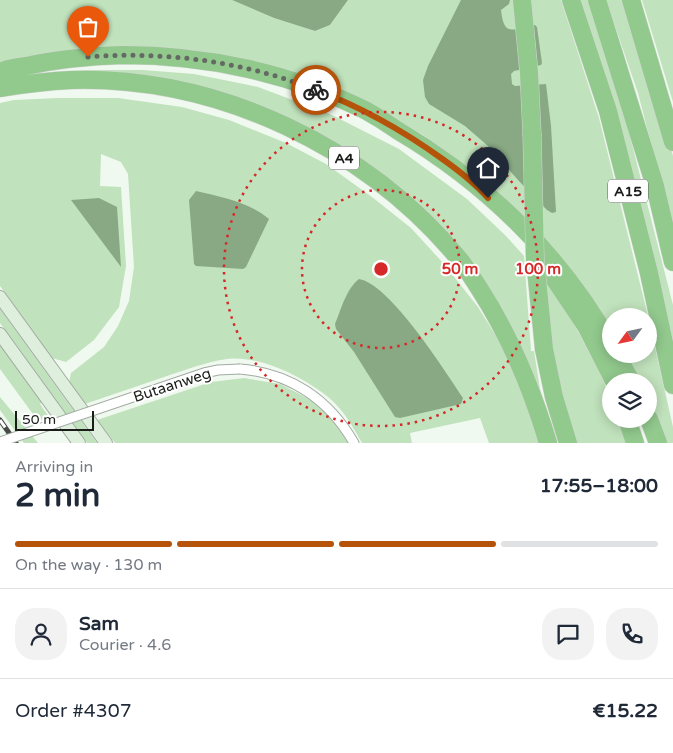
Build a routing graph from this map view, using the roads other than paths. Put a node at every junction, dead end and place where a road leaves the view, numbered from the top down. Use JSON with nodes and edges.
{"nodes":[{"id":1,"x":522,"y":0,"type":"edge"},
{"id":2,"x":571,"y":0,"type":"edge"},
{"id":3,"x":597,"y":0,"type":"edge"},
{"id":4,"x":631,"y":0,"type":"edge"},
{"id":5,"x":0,"y":72,"type":"edge"},
{"id":6,"x":0,"y":88,"type":"edge"},
{"id":7,"x":673,"y":142,"type":"edge"},
{"id":8,"x":475,"y":183,"type":"junction"},
{"id":9,"x":534,"y":240,"type":"junction"},
{"id":10,"x":673,"y":262,"type":"edge"},
{"id":11,"x":0,"y":296,"type":"edge"},
{"id":12,"x":602,"y":331,"type":"edge"},
{"id":13,"x":0,"y":334,"type":"edge"},
{"id":14,"x":545,"y":358,"type":"junction"},
{"id":15,"x":610,"y":373,"type":"edge"},
{"id":16,"x":673,"y":385,"type":"edge"},
{"id":17,"x":630,"y":428,"type":"edge"},
{"id":18,"x":652,"y":428,"type":"edge"},
{"id":19,"x":0,"y":442,"type":"edge"},
{"id":20,"x":79,"y":443,"type":"edge"},
{"id":21,"x":106,"y":443,"type":"edge"},
{"id":22,"x":354,"y":443,"type":"edge"},
{"id":23,"x":548,"y":443,"type":"edge"},
{"id":24,"x":555,"y":443,"type":"edge"},
{"id":25,"x":568,"y":443,"type":"edge"},
{"id":26,"x":635,"y":443,"type":"edge"},
{"id":27,"x":658,"y":443,"type":"edge"}],
"edges":[{"from":1,"to":9,"type":"highway","bridge":true},
{"from":2,"to":16,"type":"highway","number":"A15"},
{"from":3,"to":10,"type":"highway","number":"A15"},
{"from":4,"to":7,"type":"highway"},
{"from":5,"to":8,"type":"highway"},
{"from":6,"to":23,"type":"highway","number":"A4"},
{"from":8,"to":9,"type":"highway"},
{"from":8,"to":15,"type":"highway"},
{"from":9,"to":12,"type":"highway"},
{"from":9,"to":14,"type":"highway","bridge":true},
{"from":11,"to":21,"type":"main road"},
{"from":13,"to":20,"type":"main road"},
{"from":14,"to":24,"type":"highway"},
{"from":14,"to":25,"type":"highway"},
{"from":17,"to":26,"type":"highway"},
{"from":18,"to":27,"type":"highway"},
{"from":19,"to":22,"type":"street","name":"Butaanweg","bridge":true}]}
